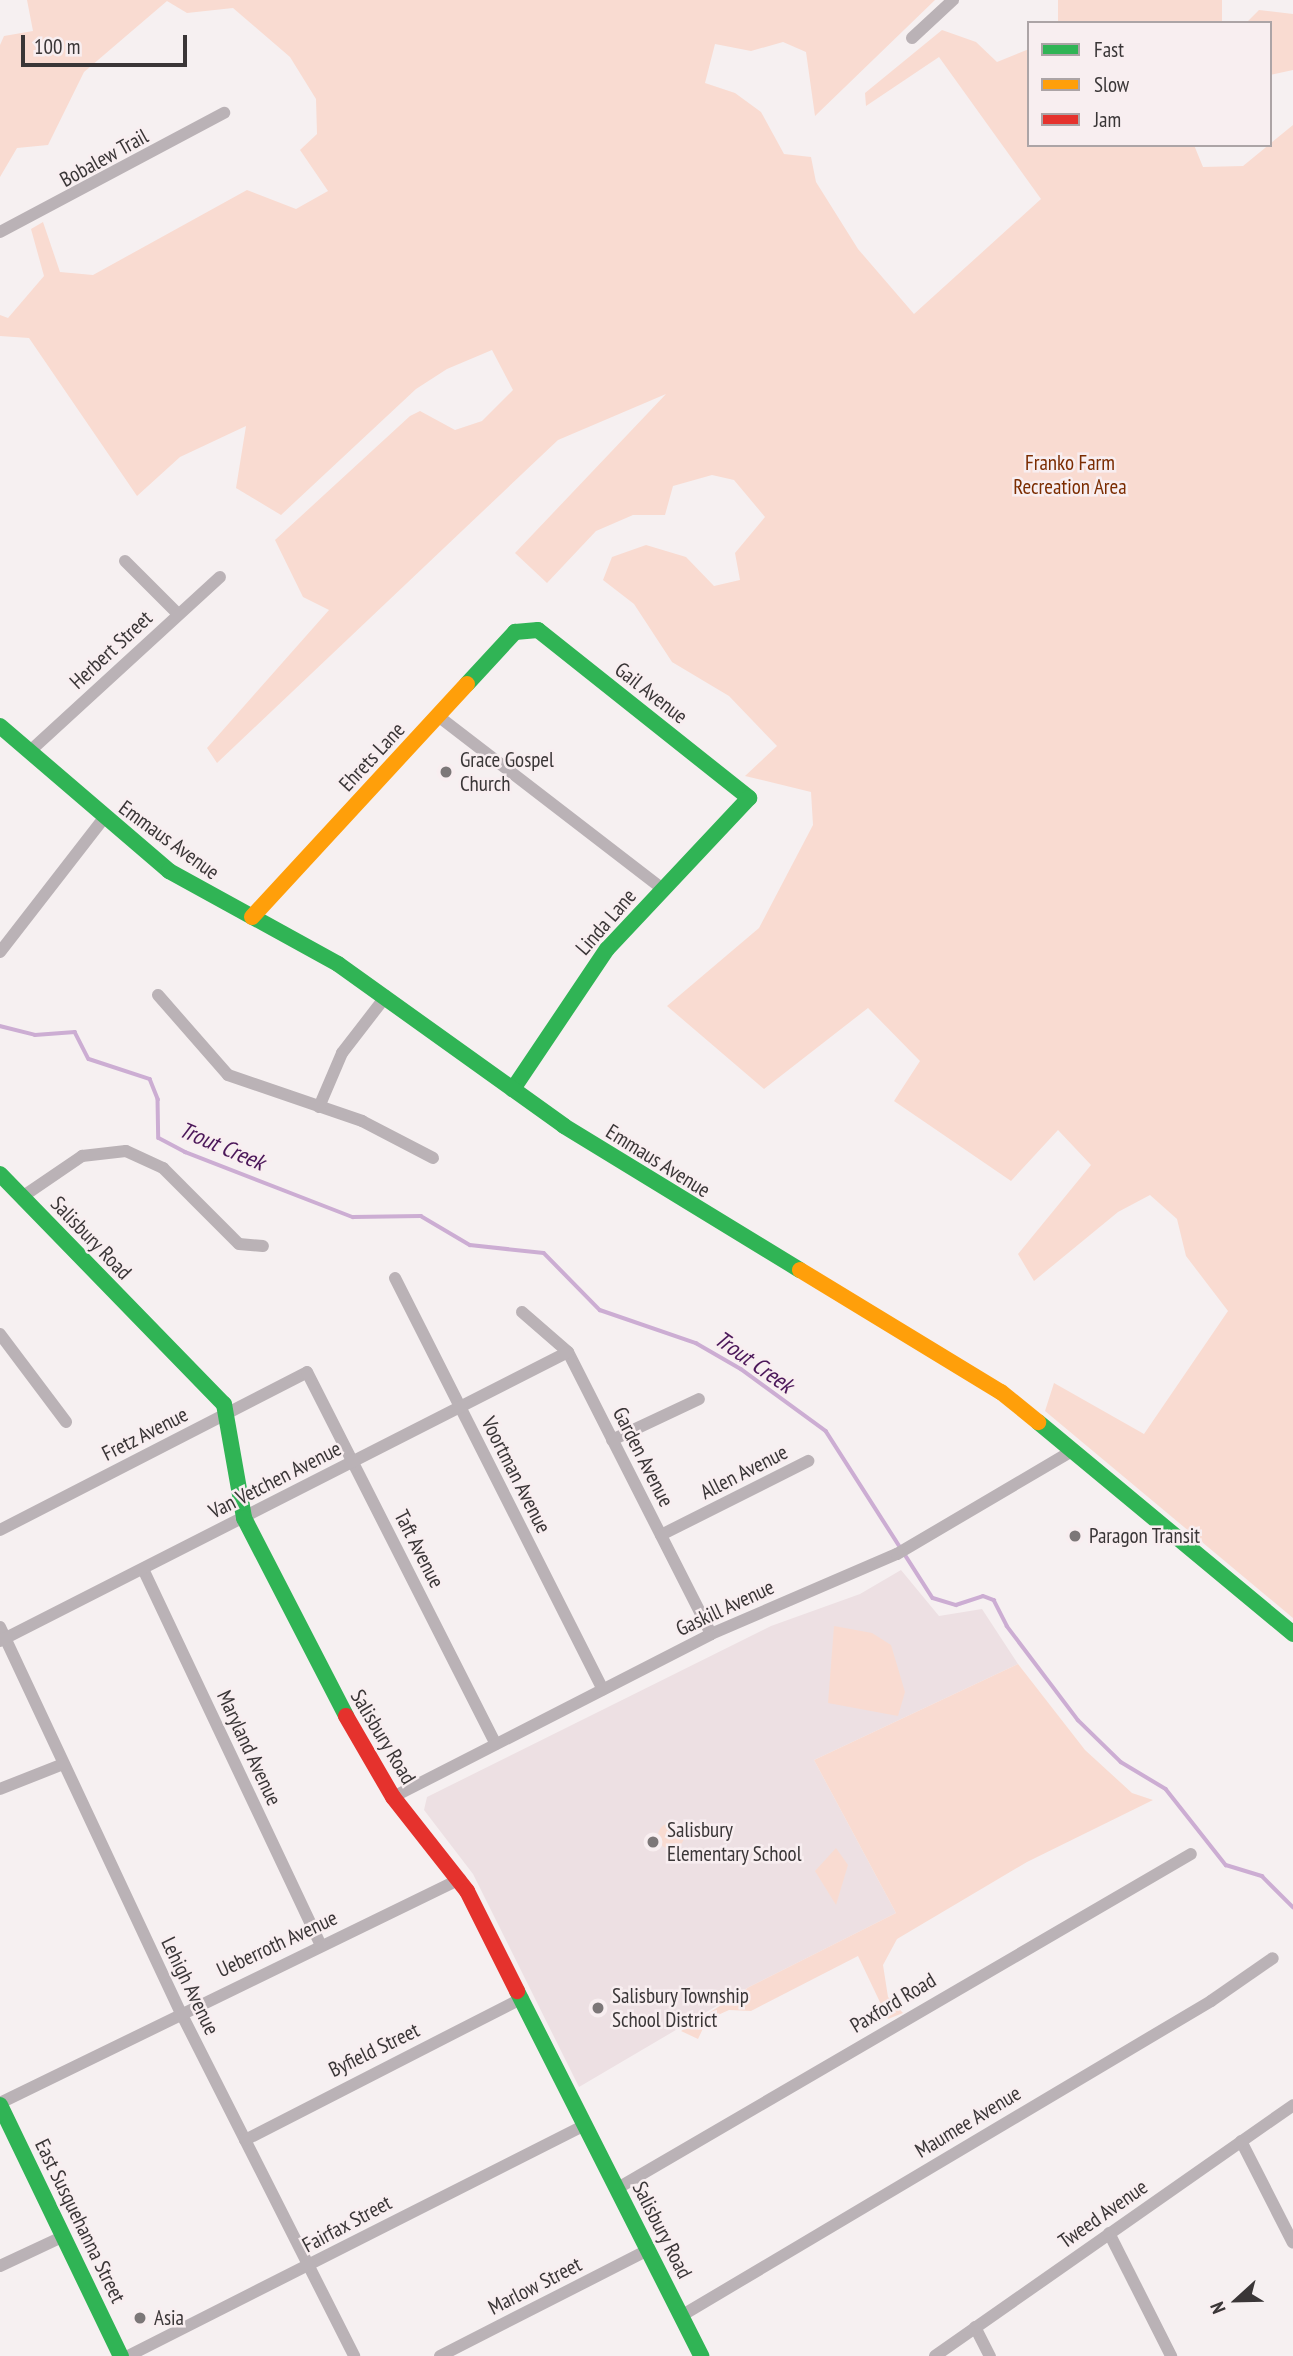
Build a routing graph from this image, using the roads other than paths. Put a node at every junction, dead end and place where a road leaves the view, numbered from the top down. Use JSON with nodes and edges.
{"nodes":[{"id":1,"x":953,"y":0,"type":"edge"},
{"id":2,"x":912,"y":37,"type":"dead end"},
{"id":3,"x":224,"y":113,"type":"dead end"},
{"id":4,"x":0,"y":232,"type":"edge"},
{"id":5,"x":125,"y":561,"type":"dead end"},
{"id":6,"x":220,"y":577,"type":"dead end"},
{"id":7,"x":178,"y":614,"type":"junction"},
{"id":8,"x":525,"y":628,"type":"joint"},
{"id":9,"x":438,"y":716,"type":"junction"},
{"id":10,"x":0,"y":726,"type":"edge"},
{"id":11,"x":29,"y":752,"type":"junction"},
{"id":12,"x":749,"y":798,"type":"joint"},
{"id":13,"x":103,"y":819,"type":"junction"},
{"id":14,"x":663,"y":889,"type":"junction"},
{"id":15,"x":252,"y":917,"type":"junction"},
{"id":16,"x":0,"y":952,"type":"edge"},
{"id":17,"x":158,"y":995,"type":"dead end"},
{"id":18,"x":386,"y":996,"type":"junction"},
{"id":19,"x":513,"y":1089,"type":"junction"},
{"id":20,"x":319,"y":1107,"type":"junction"},
{"id":21,"x":433,"y":1158,"type":"dead end"},
{"id":22,"x":0,"y":1174,"type":"edge"},
{"id":23,"x":22,"y":1197,"type":"junction"},
{"id":24,"x":263,"y":1245,"type":"dead end"},
{"id":25,"x":395,"y":1278,"type":"dead end"},
{"id":26,"x":522,"y":1312,"type":"dead end"},
{"id":27,"x":0,"y":1334,"type":"edge"},
{"id":28,"x":568,"y":1352,"type":"junction"},
{"id":29,"x":307,"y":1372,"type":"joint"},
{"id":30,"x":699,"y":1399,"type":"dead end"},
{"id":31,"x":461,"y":1407,"type":"junction"},
{"id":32,"x":227,"y":1413,"type":"junction"},
{"id":33,"x":66,"y":1422,"type":"dead end"},
{"id":34,"x":612,"y":1440,"type":"junction"},
{"id":35,"x":1072,"y":1451,"type":"junction"},
{"id":36,"x":808,"y":1461,"type":"dead end"},
{"id":37,"x":353,"y":1462,"type":"junction"},
{"id":38,"x":244,"y":1518,"type":"junction"},
{"id":39,"x":0,"y":1530,"type":"edge"},
{"id":40,"x":661,"y":1535,"type":"junction"},
{"id":41,"x":143,"y":1569,"type":"junction"},
{"id":42,"x":711,"y":1634,"type":"junction"},
{"id":43,"x":1293,"y":1634,"type":"edge"},
{"id":44,"x":2,"y":1636,"type":"edge"},
{"id":45,"x":603,"y":1689,"type":"junction"},
{"id":46,"x":496,"y":1744,"type":"junction"},
{"id":47,"x":63,"y":1764,"type":"junction"},
{"id":48,"x":0,"y":1789,"type":"edge"},
{"id":49,"x":393,"y":1797,"type":"junction"},
{"id":50,"x":1191,"y":1854,"type":"dead end"},
{"id":51,"x":460,"y":1879,"type":"junction"},
{"id":52,"x":320,"y":1944,"type":"junction"},
{"id":53,"x":1273,"y":1958,"type":"dead end"},
{"id":54,"x":523,"y":1998,"type":"junction"},
{"id":55,"x":182,"y":2015,"type":"junction"},
{"id":56,"x":0,"y":2104,"type":"edge"},
{"id":57,"x":1293,"y":2105,"type":"edge"},
{"id":58,"x":585,"y":2125,"type":"junction"},
{"id":59,"x":245,"y":2140,"type":"junction"},
{"id":60,"x":1241,"y":2141,"type":"junction"},
{"id":61,"x":618,"y":2188,"type":"junction"},
{"id":62,"x":1109,"y":2234,"type":"junction"},
{"id":63,"x":64,"y":2236,"type":"junction"},
{"id":64,"x":1293,"y":2243,"type":"edge"},
{"id":65,"x":648,"y":2250,"type":"junction"},
{"id":66,"x":0,"y":2266,"type":"edge"},
{"id":67,"x":308,"y":2266,"type":"junction"},
{"id":68,"x":681,"y":2316,"type":"junction"},
{"id":69,"x":975,"y":2328,"type":"junction"},
{"id":70,"x":121,"y":2356,"type":"edge"},
{"id":71,"x":128,"y":2356,"type":"edge"},
{"id":72,"x":354,"y":2356,"type":"edge"},
{"id":73,"x":440,"y":2356,"type":"edge"},
{"id":74,"x":701,"y":2356,"type":"edge"},
{"id":75,"x":935,"y":2356,"type":"edge"},
{"id":76,"x":990,"y":2356,"type":"edge"},
{"id":77,"x":1171,"y":2356,"type":"edge"}],
"edges":[{"from":1,"to":2,"type":"street"},
{"from":3,"to":4,"type":"street","name":"Bobalew Trail"},
{"from":5,"to":7,"type":"street"},
{"from":6,"to":7,"type":"street","name":"Herbert Street"},
{"from":7,"to":11,"type":"street","name":"Herbert Street"},
{"from":8,"to":9,"type":"street","name":"Ehrets Lane"},
{"from":8,"to":12,"type":"street","name":"Gail Avenue"},
{"from":9,"to":14,"type":"street"},
{"from":9,"to":15,"type":"street","name":"Ehrets Lane"},
{"from":10,"to":11,"type":"street","name":"Emmaus Avenue"},
{"from":11,"to":13,"type":"street","name":"Emmaus Avenue"},
{"from":12,"to":14,"type":"street","name":"Linda Lane"},
{"from":13,"to":15,"type":"street","name":"Emmaus Avenue"},
{"from":13,"to":16,"type":"street"},
{"from":14,"to":19,"type":"street","name":"Linda Lane"},
{"from":15,"to":18,"type":"street","name":"Emmaus Avenue"},
{"from":17,"to":20,"type":"street"},
{"from":18,"to":19,"type":"street","name":"Emmaus Avenue"},
{"from":18,"to":20,"type":"street"},
{"from":19,"to":35,"type":"street","name":"Emmaus Avenue"},
{"from":20,"to":21,"type":"street"},
{"from":22,"to":23,"type":"street","name":"Salisbury Road"},
{"from":23,"to":24,"type":"street"},
{"from":23,"to":32,"type":"street","name":"Salisbury Road"},
{"from":25,"to":31,"type":"street","name":"Voortman Avenue"},
{"from":26,"to":28,"type":"street","name":"Garden Avenue"},
{"from":27,"to":33,"type":"street"},
{"from":28,"to":31,"type":"street","name":"Van Vetchen Avenue"},
{"from":28,"to":34,"type":"street","name":"Garden Avenue"},
{"from":29,"to":32,"type":"street","name":"Fretz Avenue"},
{"from":29,"to":37,"type":"street","name":"Taft Avenue"},
{"from":30,"to":34,"type":"street"},
{"from":31,"to":37,"type":"street","name":"Van Vetchen Avenue"},
{"from":31,"to":45,"type":"street","name":"Voortman Avenue"},
{"from":32,"to":38,"type":"street","name":"Salisbury Road"},
{"from":32,"to":39,"type":"street","name":"Fretz Avenue"},
{"from":34,"to":40,"type":"street","name":"Garden Avenue"},
{"from":35,"to":42,"type":"street","name":"Gaskill Avenue"},
{"from":35,"to":43,"type":"street","name":"Emmaus Avenue"},
{"from":36,"to":40,"type":"street","name":"Allen Avenue"},
{"from":37,"to":38,"type":"street","name":"Van Vetchen Avenue"},
{"from":37,"to":46,"type":"street","name":"Taft Avenue"},
{"from":38,"to":41,"type":"street","name":"Van Vetchen Avenue"},
{"from":38,"to":49,"type":"street","name":"Salisbury Road"},
{"from":40,"to":42,"type":"street","name":"Garden Avenue"},
{"from":41,"to":44,"type":"street","name":"Van Vetchen Avenue"},
{"from":41,"to":52,"type":"street","name":"Maryland Avenue"},
{"from":42,"to":45,"type":"street","name":"Gaskill Avenue"},
{"from":44,"to":47,"type":"street","name":"Lehigh Avenue"},
{"from":45,"to":46,"type":"street","name":"Gaskill Avenue"},
{"from":46,"to":49,"type":"street","name":"Gaskill Avenue"},
{"from":47,"to":48,"type":"street"},
{"from":47,"to":55,"type":"street","name":"Lehigh Avenue"},
{"from":49,"to":51,"type":"street","name":"Salisbury Road"},
{"from":50,"to":61,"type":"street","name":"Paxford Road"},
{"from":51,"to":52,"type":"street","name":"Ueberroth Avenue"},
{"from":51,"to":54,"type":"street","name":"Salisbury Road"},
{"from":52,"to":55,"type":"street","name":"Ueberroth Avenue"},
{"from":53,"to":68,"type":"street","name":"Maumee Avenue"},
{"from":54,"to":58,"type":"street","name":"Salisbury Road"},
{"from":54,"to":59,"type":"street","name":"Byfield Street"},
{"from":55,"to":56,"type":"street","name":"Ueberroth Avenue"},
{"from":55,"to":59,"type":"street","name":"Lehigh Avenue"},
{"from":56,"to":63,"type":"street","name":"East Susquehanna Street"},
{"from":57,"to":60,"type":"street","name":"Tweed Avenue"},
{"from":58,"to":61,"type":"street","name":"Salisbury Road"},
{"from":58,"to":67,"type":"street","name":"Fairfax Street"},
{"from":59,"to":67,"type":"street","name":"Lehigh Avenue"},
{"from":60,"to":62,"type":"street","name":"Tweed Avenue"},
{"from":60,"to":64,"type":"street"},
{"from":61,"to":65,"type":"street","name":"Salisbury Road"},
{"from":62,"to":69,"type":"street","name":"Tweed Avenue"},
{"from":62,"to":77,"type":"street"},
{"from":63,"to":66,"type":"street"},
{"from":63,"to":70,"type":"street","name":"East Susquehanna Street"},
{"from":65,"to":68,"type":"street","name":"Salisbury Road"},
{"from":65,"to":73,"type":"street","name":"Marlow Street"},
{"from":67,"to":71,"type":"street","name":"Fairfax Street"},
{"from":67,"to":72,"type":"street","name":"Lehigh Avenue"},
{"from":68,"to":74,"type":"street","name":"Salisbury Road"},
{"from":69,"to":75,"type":"street","name":"Tweed Avenue"},
{"from":69,"to":76,"type":"street"}]}
